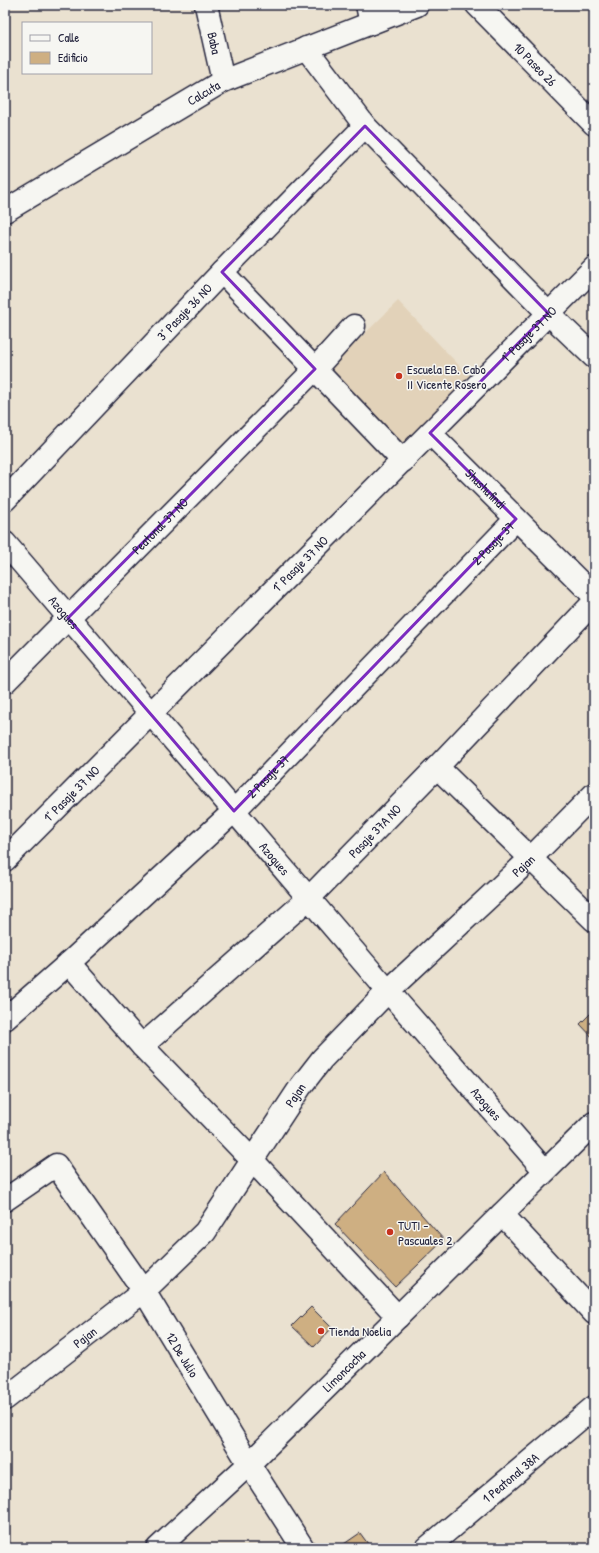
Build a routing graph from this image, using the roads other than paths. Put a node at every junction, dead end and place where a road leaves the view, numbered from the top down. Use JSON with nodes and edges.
{"nodes":[{"id":1,"x":206,"y":5,"type":"edge"},
{"id":2,"x":417,"y":5,"type":"edge"},
{"id":3,"x":477,"y":5,"type":"edge"},
{"id":4,"x":369,"y":14,"type":"edge"},
{"id":5,"x":306,"y":48,"type":"junction"},
{"id":6,"x":222,"y":81,"type":"junction"},
{"id":7,"x":594,"y":124,"type":"edge"},
{"id":8,"x":365,"y":126,"type":"junction"},
{"id":9,"x":5,"y":210,"type":"edge"},
{"id":10,"x":594,"y":268,"type":"edge"},
{"id":11,"x":222,"y":272,"type":"junction"},
{"id":12,"x":548,"y":314,"type":"junction"},
{"id":13,"x":354,"y":326,"type":"dead end"},
{"id":14,"x":594,"y":357,"type":"edge"},
{"id":15,"x":315,"y":369,"type":"junction"},
{"id":16,"x":430,"y":433,"type":"junction"},
{"id":17,"x":403,"y":460,"type":"junction"},
{"id":18,"x":5,"y":500,"type":"edge"},
{"id":19,"x":516,"y":519,"type":"junction"},
{"id":20,"x":5,"y":543,"type":"edge"},
{"id":21,"x":594,"y":596,"type":"edge"},
{"id":22,"x":594,"y":602,"type":"edge"},
{"id":23,"x":68,"y":618,"type":"junction"},
{"id":24,"x":5,"y":682,"type":"edge"},
{"id":25,"x":150,"y":714,"type":"junction"},
{"id":26,"x":437,"y":767,"type":"junction"},
{"id":27,"x":594,"y":794,"type":"edge"},
{"id":28,"x":234,"y":811,"type":"junction"},
{"id":29,"x":530,"y":859,"type":"junction"},
{"id":30,"x":5,"y":860,"type":"edge"},
{"id":31,"x":309,"y":898,"type":"junction"},
{"id":32,"x":594,"y":920,"type":"edge"},
{"id":33,"x":69,"y":963,"type":"junction"},
{"id":34,"x":388,"y":991,"type":"junction"},
{"id":35,"x":5,"y":1019,"type":"edge"},
{"id":36,"x":142,"y":1046,"type":"junction"},
{"id":37,"x":594,"y":1123,"type":"edge"},
{"id":38,"x":253,"y":1160,"type":"junction"},
{"id":39,"x":545,"y":1172,"type":"junction"},
{"id":40,"x":5,"y":1200,"type":"edge"},
{"id":41,"x":502,"y":1214,"type":"junction"},
{"id":42,"x":144,"y":1292,"type":"junction"},
{"id":43,"x":594,"y":1313,"type":"edge"},
{"id":44,"x":398,"y":1317,"type":"junction"},
{"id":45,"x":5,"y":1399,"type":"edge"},
{"id":46,"x":594,"y":1408,"type":"edge"},
{"id":47,"x":249,"y":1464,"type":"junction"},
{"id":48,"x":158,"y":1548,"type":"edge"},
{"id":49,"x":303,"y":1548,"type":"edge"},
{"id":50,"x":427,"y":1548,"type":"edge"}],
"edges":[{"from":1,"to":6,"type":"street","name":"Baba"},
{"from":2,"to":4,"type":"street","name":"Calcuta"},
{"from":3,"to":7,"type":"street","name":"10 Paseo 26"},
{"from":4,"to":5,"type":"street","name":"Calcuta"},
{"from":5,"to":6,"type":"street","name":"Calcuta"},
{"from":5,"to":8,"type":"street"},
{"from":6,"to":9,"type":"street","name":"Calcuta"},
{"from":8,"to":11,"type":"street","name":"3° Pasaje 36 NO"},
{"from":8,"to":12,"type":"street"},
{"from":10,"to":12,"type":"street","name":"1° Pasaje 37 NO"},
{"from":11,"to":15,"type":"street"},
{"from":11,"to":18,"type":"street","name":"3° Pasaje 36 NO"},
{"from":12,"to":14,"type":"street"},
{"from":12,"to":16,"type":"street","name":"1° Pasaje 37 NO"},
{"from":13,"to":15,"type":"street","name":"Peatonal 37 NO"},
{"from":15,"to":17,"type":"street"},
{"from":15,"to":23,"type":"street","name":"Peatonal 37 NO"},
{"from":16,"to":17,"type":"street","name":"1° Pasaje 37 NO"},
{"from":16,"to":19,"type":"street","name":"Shushufindi"},
{"from":17,"to":25,"type":"street","name":"1° Pasaje 37 NO"},
{"from":19,"to":21,"type":"street","name":"Shushufindi"},
{"from":19,"to":28,"type":"street","name":"2 Pasaje 37"},
{"from":20,"to":23,"type":"street","name":"Azogues"},
{"from":22,"to":26,"type":"street","name":"Pasaje 37A NO"},
{"from":23,"to":24,"type":"street","name":"Peatonal 37 NO"},
{"from":23,"to":25,"type":"street","name":"Azogues"},
{"from":25,"to":28,"type":"street","name":"Azogues"},
{"from":25,"to":30,"type":"street","name":"1° Pasaje 37 NO"},
{"from":26,"to":29,"type":"street"},
{"from":26,"to":31,"type":"street","name":"Pasaje 37A NO"},
{"from":27,"to":29,"type":"street","name":"Pajan"},
{"from":28,"to":31,"type":"street","name":"Azogues"},
{"from":28,"to":33,"type":"street","name":"2 Pasaje 37"},
{"from":29,"to":32,"type":"street"},
{"from":29,"to":34,"type":"street","name":"Pajan"},
{"from":31,"to":34,"type":"street","name":"Azogues"},
{"from":31,"to":36,"type":"street","name":"Pasaje 37A NO"},
{"from":33,"to":35,"type":"street","name":"2 Pasaje 37"},
{"from":33,"to":36,"type":"street"},
{"from":34,"to":38,"type":"street","name":"Pajan"},
{"from":34,"to":39,"type":"street","name":"Azogues"},
{"from":36,"to":38,"type":"street"},
{"from":37,"to":39,"type":"street","name":"Limoncocha"},
{"from":38,"to":42,"type":"street","name":"Pajan"},
{"from":38,"to":44,"type":"street"},
{"from":39,"to":41,"type":"street","name":"Limoncocha"},
{"from":40,"to":42,"type":"street","name":"12 De Julio"},
{"from":41,"to":43,"type":"street"},
{"from":41,"to":44,"type":"street","name":"Limoncocha"},
{"from":42,"to":45,"type":"street","name":"Pajan"},
{"from":42,"to":47,"type":"street","name":"12 De Julio"},
{"from":44,"to":47,"type":"street","name":"Limoncocha"},
{"from":46,"to":50,"type":"street","name":"1 Peatonal 38A"},
{"from":47,"to":48,"type":"street","name":"Limoncocha"},
{"from":47,"to":49,"type":"street","name":"12 De Julio"}]}
